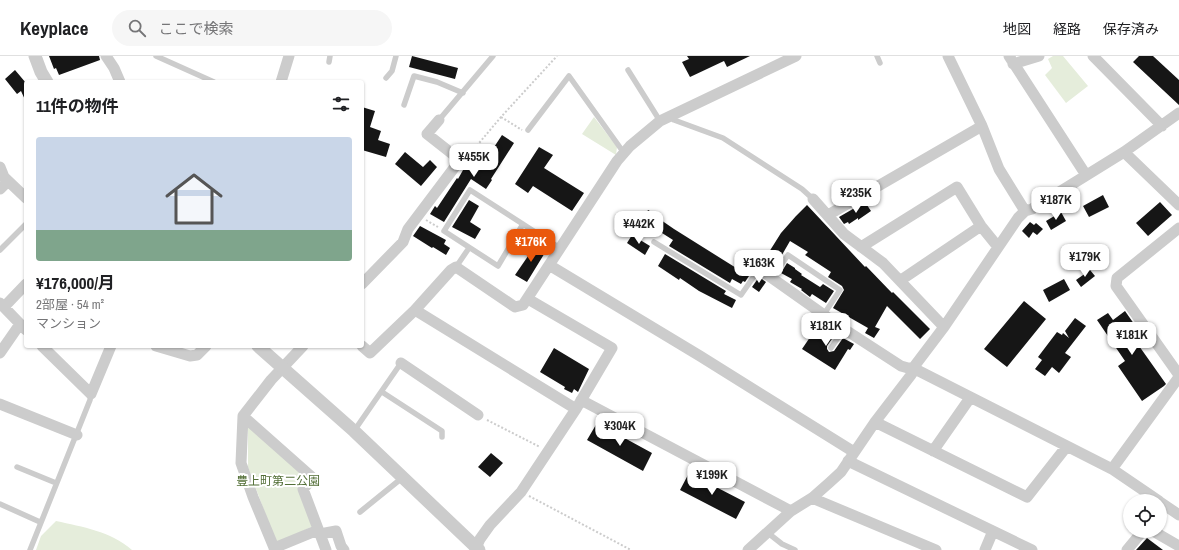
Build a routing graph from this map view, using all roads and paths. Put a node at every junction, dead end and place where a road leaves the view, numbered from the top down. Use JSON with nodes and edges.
{"nodes":[{"id":1,"x":35,"y":56,"type":"edge"},
{"id":2,"x":106,"y":56,"type":"edge"},
{"id":3,"x":156,"y":56,"type":"edge"},
{"id":4,"x":289,"y":56,"type":"edge"},
{"id":5,"x":396,"y":56,"type":"edge"},
{"id":6,"x":493,"y":56,"type":"edge"},
{"id":7,"x":557,"y":56,"type":"edge"},
{"id":8,"x":796,"y":56,"type":"edge"},
{"id":9,"x":877,"y":56,"type":"edge"},
{"id":10,"x":948,"y":56,"type":"edge"},
{"id":11,"x":1039,"y":56,"type":"edge"},
{"id":12,"x":1092,"y":56,"type":"edge"},
{"id":13,"x":1011,"y":60,"type":"edge"},
{"id":14,"x":880,"y":63,"type":"dead end"},
{"id":15,"x":628,"y":70,"type":"dead end"},
{"id":16,"x":386,"y":78,"type":"dead end"},
{"id":17,"x":44,"y":79,"type":"edge"},
{"id":18,"x":119,"y":80,"type":"edge"},
{"id":19,"x":210,"y":80,"type":"edge"},
{"id":20,"x":282,"y":80,"type":"edge"},
{"id":21,"x":463,"y":93,"type":"junction"},
{"id":22,"x":404,"y":105,"type":"dead end"},
{"id":23,"x":1179,"y":113,"type":"edge"},
{"id":24,"x":501,"y":117,"type":"junction"},
{"id":25,"x":665,"y":119,"type":"junction"},
{"id":26,"x":439,"y":120,"type":"joint"},
{"id":27,"x":982,"y":126,"type":"junction"},
{"id":28,"x":1162,"y":126,"type":"junction"},
{"id":29,"x":528,"y":130,"type":"joint"},
{"id":30,"x":1124,"y":152,"type":"junction"},
{"id":31,"x":624,"y":153,"type":"junction"},
{"id":32,"x":460,"y":160,"type":"junction"},
{"id":33,"x":0,"y":167,"type":"edge"},
{"id":34,"x":1086,"y":175,"type":"junction"},
{"id":35,"x":8,"y":181,"type":"junction"},
{"id":36,"x":0,"y":190,"type":"edge"},
{"id":37,"x":24,"y":196,"type":"edge"},
{"id":38,"x":813,"y":199,"type":"joint"},
{"id":39,"x":1179,"y":205,"type":"edge"},
{"id":40,"x":1025,"y":211,"type":"junction"},
{"id":41,"x":418,"y":215,"type":"junction"},
{"id":42,"x":828,"y":215,"type":"junction"},
{"id":43,"x":523,"y":224,"type":"junction"},
{"id":44,"x":24,"y":226,"type":"edge"},
{"id":45,"x":981,"y":226,"type":"junction"},
{"id":46,"x":1179,"y":228,"type":"edge"},
{"id":47,"x":444,"y":231,"type":"junction"},
{"id":48,"x":654,"y":242,"type":"dead end"},
{"id":49,"x":861,"y":247,"type":"junction"},
{"id":50,"x":998,"y":247,"type":"junction"},
{"id":51,"x":469,"y":248,"type":"junction"},
{"id":52,"x":560,"y":248,"type":"junction"},
{"id":53,"x":0,"y":250,"type":"edge"},
{"id":54,"x":549,"y":265,"type":"junction"},
{"id":55,"x":456,"y":267,"type":"junction"},
{"id":56,"x":759,"y":269,"type":"joint"},
{"id":57,"x":772,"y":278,"type":"junction"},
{"id":58,"x":900,"y":280,"type":"junction"},
{"id":59,"x":364,"y":282,"type":"edge"},
{"id":60,"x":24,"y":286,"type":"edge"},
{"id":61,"x":528,"y":299,"type":"junction"},
{"id":62,"x":2,"y":305,"type":"edge"},
{"id":63,"x":415,"y":310,"type":"junction"},
{"id":64,"x":824,"y":314,"type":"junction"},
{"id":65,"x":23,"y":327,"type":"edge"},
{"id":66,"x":944,"y":327,"type":"junction"},
{"id":67,"x":844,"y":329,"type":"junction"},
{"id":68,"x":44,"y":348,"type":"edge"},
{"id":69,"x":109,"y":348,"type":"edge"},
{"id":70,"x":163,"y":348,"type":"edge"},
{"id":71,"x":204,"y":348,"type":"edge"},
{"id":72,"x":260,"y":348,"type":"edge"},
{"id":73,"x":301,"y":348,"type":"edge"},
{"id":74,"x":364,"y":348,"type":"edge"},
{"id":75,"x":831,"y":348,"type":"dead end"},
{"id":76,"x":0,"y":353,"type":"edge"},
{"id":77,"x":401,"y":363,"type":"joint"},
{"id":78,"x":283,"y":368,"type":"junction"},
{"id":79,"x":913,"y":368,"type":"junction"},
{"id":80,"x":1179,"y":376,"type":"edge"},
{"id":81,"x":382,"y":392,"type":"junction"},
{"id":82,"x":91,"y":394,"type":"junction"},
{"id":83,"x":970,"y":398,"type":"junction"},
{"id":84,"x":0,"y":404,"type":"edge"},
{"id":85,"x":578,"y":405,"type":"junction"},
{"id":86,"x":478,"y":415,"type":"joint"},
{"id":87,"x":243,"y":416,"type":"junction"},
{"id":88,"x":875,"y":422,"type":"junction"},
{"id":89,"x":354,"y":431,"type":"junction"},
{"id":90,"x":77,"y":435,"type":"junction"},
{"id":91,"x":442,"y":437,"type":"dead end"},
{"id":92,"x":1067,"y":446,"type":"junction"},
{"id":93,"x":548,"y":451,"type":"junction"},
{"id":94,"x":933,"y":451,"type":"junction"},
{"id":95,"x":851,"y":456,"type":"junction"},
{"id":96,"x":17,"y":467,"type":"dead end"},
{"id":97,"x":1112,"y":469,"type":"junction"},
{"id":98,"x":402,"y":478,"type":"junction"},
{"id":99,"x":56,"y":483,"type":"junction"},
{"id":100,"x":521,"y":492,"type":"junction"},
{"id":101,"x":1148,"y":494,"type":"edge"},
{"id":102,"x":812,"y":498,"type":"junction"},
{"id":103,"x":0,"y":504,"type":"edge"},
{"id":104,"x":1167,"y":507,"type":"edge"},
{"id":105,"x":791,"y":511,"type":"junction"},
{"id":106,"x":360,"y":512,"type":"dead end"},
{"id":107,"x":1179,"y":515,"type":"edge"},
{"id":108,"x":40,"y":522,"type":"junction"},
{"id":109,"x":993,"y":531,"type":"junction"},
{"id":110,"x":319,"y":532,"type":"junction"},
{"id":111,"x":768,"y":533,"type":"junction"},
{"id":112,"x":1137,"y":538,"type":"edge"},
{"id":113,"x":1165,"y":538,"type":"edge"},
{"id":114,"x":1179,"y":546,"type":"edge"},
{"id":115,"x":274,"y":549,"type":"edge"},
{"id":116,"x":477,"y":549,"type":"edge"},
{"id":117,"x":30,"y":550,"type":"edge"},
{"id":118,"x":326,"y":550,"type":"edge"},
{"id":119,"x":344,"y":550,"type":"edge"},
{"id":120,"x":631,"y":550,"type":"edge"},
{"id":121,"x":748,"y":550,"type":"edge"},
{"id":122,"x":795,"y":550,"type":"edge"},
{"id":123,"x":936,"y":550,"type":"edge"},
{"id":124,"x":985,"y":550,"type":"edge"},
{"id":125,"x":1032,"y":550,"type":"edge"},
{"id":126,"x":1127,"y":550,"type":"edge"}],
"edges":[{"from":1,"to":17,"type":"street"},
{"from":2,"to":18,"type":"street"},
{"from":3,"to":19,"type":"lane"},
{"from":4,"to":20,"type":"street"},
{"from":5,"to":16,"type":"lane"},
{"from":6,"to":21,"type":"lane"},
{"from":7,"to":24,"type":"path"},
{"from":8,"to":25,"type":"street"},
{"from":9,"to":14,"type":"lane"},
{"from":10,"to":27,"type":"street"},
{"from":11,"to":13,"type":"street"},
{"from":12,"to":28,"type":"street"},
{"from":13,"to":34,"type":"street"},
{"from":15,"to":25,"type":"lane"},
{"from":21,"to":22,"type":"lane"},
{"from":21,"to":26,"type":"lane"},
{"from":23,"to":28,"type":"street"},
{"from":24,"to":29,"type":"path"},
{"from":24,"to":32,"type":"path"},
{"from":25,"to":31,"type":"street"},
{"from":25,"to":38,"type":"lane"},
{"from":26,"to":32,"type":"street"},
{"from":27,"to":40,"type":"street"},
{"from":27,"to":42,"type":"street"},
{"from":28,"to":30,"type":"street"},
{"from":29,"to":31,"type":"lane"},
{"from":30,"to":34,"type":"street"},
{"from":30,"to":39,"type":"street"},
{"from":31,"to":52,"type":"street"},
{"from":32,"to":41,"type":"street"},
{"from":33,"to":35,"type":"street"},
{"from":34,"to":40,"type":"street"},
{"from":35,"to":36,"type":"street"},
{"from":35,"to":37,"type":"street"},
{"from":38,"to":42,"type":"street"},
{"from":40,"to":50,"type":"street"},
{"from":41,"to":47,"type":"path"},
{"from":41,"to":59,"type":"street"},
{"from":42,"to":49,"type":"street"},
{"from":43,"to":47,"type":"lane"},
{"from":43,"to":51,"type":"lane"},
{"from":43,"to":52,"type":"lane"},
{"from":44,"to":53,"type":"lane"},
{"from":45,"to":49,"type":"street"},
{"from":45,"to":50,"type":"street"},
{"from":45,"to":58,"type":"street"},
{"from":46,"to":80,"type":"street"},
{"from":47,"to":51,"type":"lane"},
{"from":48,"to":56,"type":"lane"},
{"from":49,"to":58,"type":"street"},
{"from":50,"to":66,"type":"street"},
{"from":51,"to":55,"type":"lane"},
{"from":52,"to":54,"type":"street"},
{"from":54,"to":61,"type":"street"},
{"from":54,"to":95,"type":"street"},
{"from":55,"to":61,"type":"street"},
{"from":55,"to":63,"type":"street"},
{"from":56,"to":57,"type":"street"},
{"from":57,"to":64,"type":"street"},
{"from":57,"to":64,"type":"lane"},
{"from":58,"to":66,"type":"street"},
{"from":60,"to":62,"type":"street"},
{"from":61,"to":85,"type":"street"},
{"from":62,"to":65,"type":"street"},
{"from":63,"to":74,"type":"street"},
{"from":63,"to":85,"type":"street"},
{"from":64,"to":67,"type":"street"},
{"from":65,"to":76,"type":"street"},
{"from":66,"to":79,"type":"street"},
{"from":67,"to":75,"type":"lane"},
{"from":67,"to":79,"type":"street"},
{"from":68,"to":82,"type":"street"},
{"from":69,"to":82,"type":"street"},
{"from":70,"to":71,"type":"street"},
{"from":72,"to":78,"type":"street"},
{"from":73,"to":78,"type":"street"},
{"from":77,"to":81,"type":"lane"},
{"from":77,"to":86,"type":"street"},
{"from":78,"to":87,"type":"street"},
{"from":78,"to":89,"type":"street"},
{"from":79,"to":83,"type":"street"},
{"from":79,"to":88,"type":"street"},
{"from":80,"to":97,"type":"street"},
{"from":81,"to":89,"type":"lane"},
{"from":81,"to":91,"type":"lane"},
{"from":82,"to":90,"type":"lane"},
{"from":83,"to":92,"type":"street"},
{"from":83,"to":94,"type":"street"},
{"from":84,"to":90,"type":"street"},
{"from":85,"to":93,"type":"street"},
{"from":85,"to":105,"type":"street"},
{"from":86,"to":93,"type":"path"},
{"from":87,"to":110,"type":"street"},
{"from":87,"to":115,"type":"street"},
{"from":88,"to":94,"type":"street"},
{"from":88,"to":95,"type":"street"},
{"from":89,"to":98,"type":"street"},
{"from":90,"to":99,"type":"lane"},
{"from":92,"to":94,"type":"street"},
{"from":92,"to":97,"type":"street"},
{"from":93,"to":100,"type":"street"},
{"from":95,"to":102,"type":"street"},
{"from":95,"to":109,"type":"street"},
{"from":96,"to":99,"type":"lane"},
{"from":97,"to":101,"type":"street"},
{"from":98,"to":106,"type":"lane"},
{"from":98,"to":116,"type":"street"},
{"from":99,"to":108,"type":"lane"},
{"from":100,"to":116,"type":"street"},
{"from":100,"to":120,"type":"path"},
{"from":102,"to":105,"type":"street"},
{"from":102,"to":123,"type":"street"},
{"from":103,"to":108,"type":"lane"},
{"from":104,"to":107,"type":"street"},
{"from":105,"to":111,"type":"street"},
{"from":108,"to":117,"type":"lane"},
{"from":109,"to":124,"type":"street"},
{"from":109,"to":125,"type":"street"},
{"from":110,"to":115,"type":"street"},
{"from":110,"to":118,"type":"street"},
{"from":110,"to":119,"type":"street"},
{"from":111,"to":121,"type":"street"},
{"from":111,"to":122,"type":"lane"},
{"from":112,"to":126,"type":"street"},
{"from":113,"to":114,"type":"street"}]}
